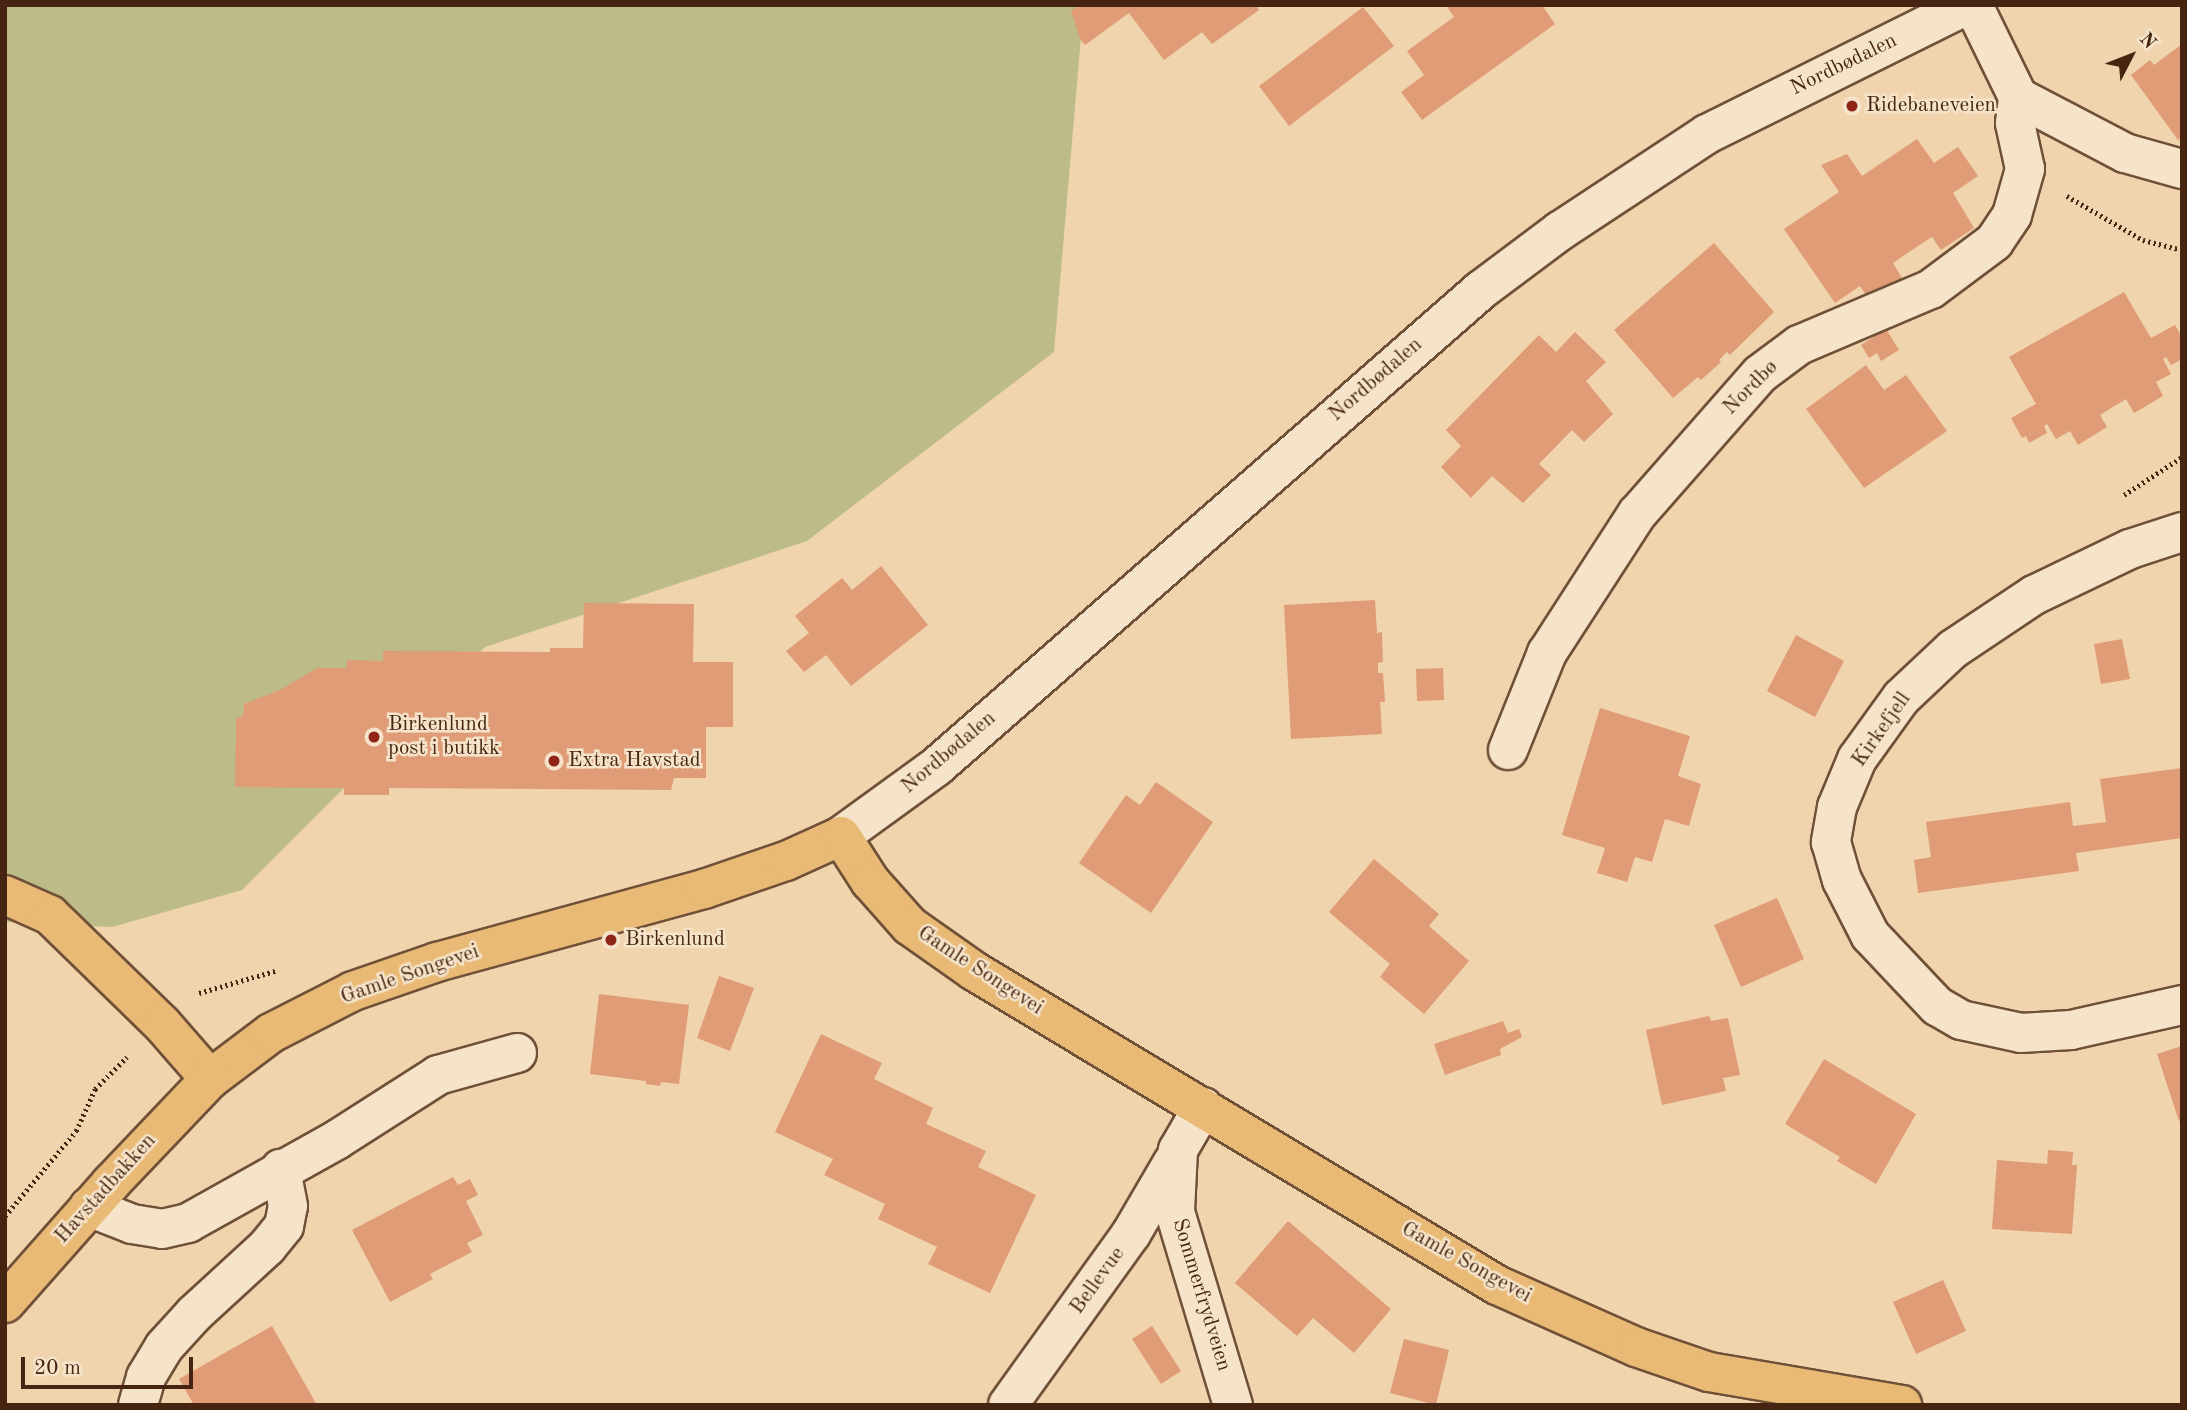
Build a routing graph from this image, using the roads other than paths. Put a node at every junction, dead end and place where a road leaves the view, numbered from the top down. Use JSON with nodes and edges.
{"nodes":[{"id":1,"x":1967,"y":5,"type":"edge"},
{"id":2,"x":1973,"y":5,"type":"edge"},
{"id":3,"x":2018,"y":97,"type":"junction"},
{"id":4,"x":2182,"y":169,"type":"edge"},
{"id":5,"x":2182,"y":531,"type":"edge"},
{"id":6,"x":1508,"y":750,"type":"dead end"},
{"id":7,"x":841,"y":836,"type":"junction"},
{"id":8,"x":5,"y":895,"type":"edge"},
{"id":9,"x":2182,"y":1005,"type":"edge"},
{"id":10,"x":517,"y":1053,"type":"dead end"},
{"id":11,"x":210,"y":1079,"type":"junction"},
{"id":12,"x":1203,"y":1107,"type":"junction"},
{"id":13,"x":1178,"y":1150,"type":"junction"},
{"id":14,"x":281,"y":1168,"type":"junction"},
{"id":15,"x":89,"y":1208,"type":"junction"},
{"id":16,"x":5,"y":1303,"type":"edge"},
{"id":17,"x":138,"y":1405,"type":"edge"},
{"id":18,"x":1008,"y":1405,"type":"edge"},
{"id":19,"x":1233,"y":1405,"type":"edge"},
{"id":20,"x":1902,"y":1405,"type":"edge"}],
"edges":[{"from":1,"to":7,"type":"street","name":"Nordbødalen"},
{"from":2,"to":3,"type":"street"},
{"from":3,"to":4,"type":"street"},
{"from":3,"to":6,"type":"street","name":"Nordbø"},
{"from":5,"to":9,"type":"street","name":"Kirkefjell"},
{"from":7,"to":11,"type":"main road","name":"Gamle Songevei"},
{"from":7,"to":12,"type":"main road","name":"Gamle Songevei"},
{"from":8,"to":11,"type":"main road"},
{"from":10,"to":14,"type":"street"},
{"from":11,"to":15,"type":"main road","name":"Havstadbakken"},
{"from":12,"to":13,"type":"street","name":"Sommerfrydveien"},
{"from":12,"to":20,"type":"main road","name":"Gamle Songevei"},
{"from":13,"to":18,"type":"street","name":"Bellevue"},
{"from":13,"to":19,"type":"street","name":"Sommerfrydveien"},
{"from":14,"to":15,"type":"street"},
{"from":14,"to":17,"type":"street"},
{"from":15,"to":16,"type":"main road","name":"Havstadbakken"}]}
